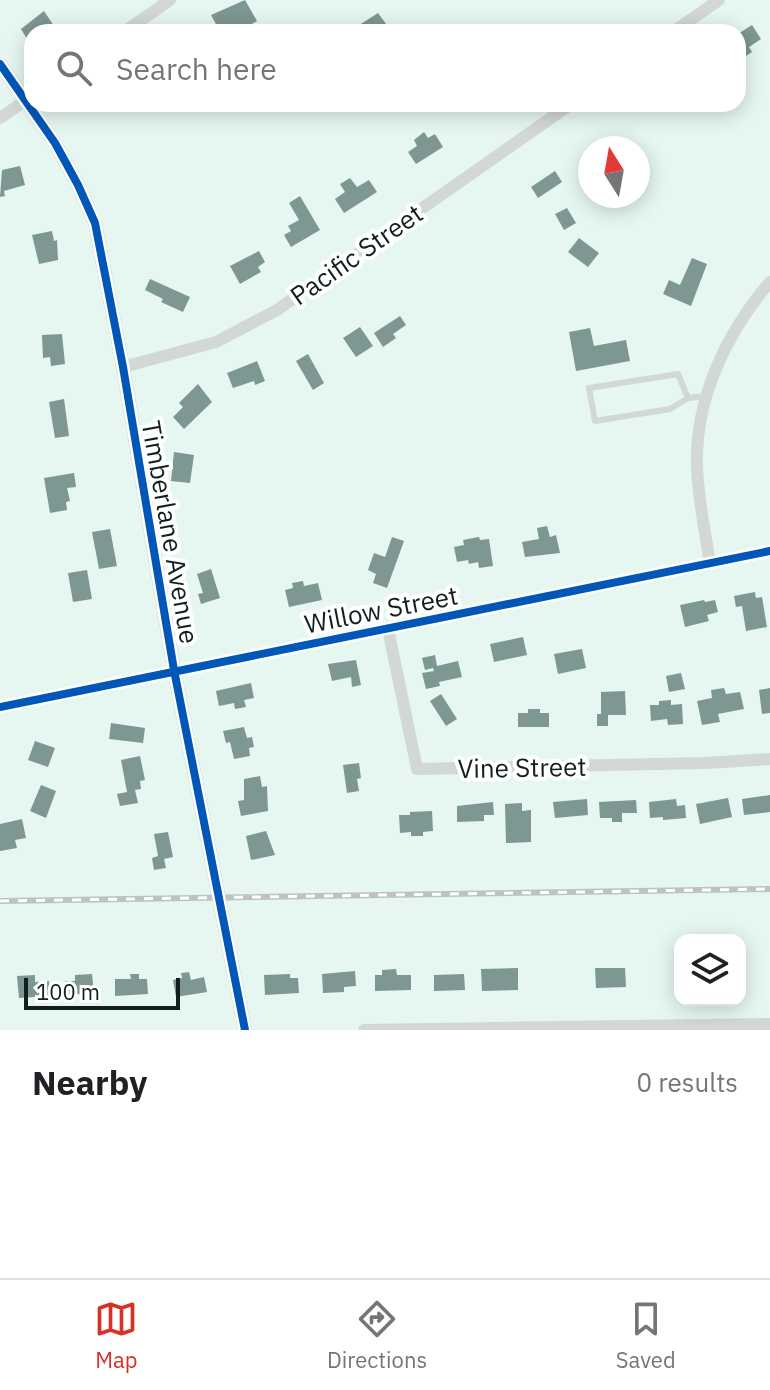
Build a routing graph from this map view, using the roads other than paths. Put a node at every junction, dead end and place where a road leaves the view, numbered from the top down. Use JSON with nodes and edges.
{"nodes":[{"id":1,"x":170,"y":0,"type":"edge"},
{"id":2,"x":719,"y":0,"type":"edge"},
{"id":3,"x":136,"y":24,"type":"edge"},
{"id":4,"x":684,"y":24,"type":"edge"},
{"id":5,"x":0,"y":64,"type":"edge"},
{"id":6,"x":24,"y":92,"type":"edge"},
{"id":7,"x":24,"y":101,"type":"edge"},
{"id":8,"x":37,"y":112,"type":"edge"},
{"id":9,"x":560,"y":112,"type":"edge"},
{"id":10,"x":0,"y":118,"type":"edge"},
{"id":11,"x":770,"y":282,"type":"edge"},
{"id":12,"x":123,"y":367,"type":"junction"},
{"id":13,"x":707,"y":396,"type":"junction"},
{"id":14,"x":688,"y":398,"type":"junction"},
{"id":15,"x":770,"y":551,"type":"edge"},
{"id":16,"x":710,"y":563,"type":"junction"},
{"id":17,"x":388,"y":629,"type":"junction"},
{"id":18,"x":174,"y":670,"type":"junction"},
{"id":19,"x":0,"y":707,"type":"edge"},
{"id":20,"x":770,"y":759,"type":"edge"},
{"id":21,"x":770,"y":1024,"type":"edge"},
{"id":22,"x":696,"y":1028,"type":"edge"},
{"id":23,"x":477,"y":1029,"type":"edge"},
{"id":24,"x":245,"y":1030,"type":"edge"},
{"id":25,"x":364,"y":1030,"type":"edge"}],
"edges":[{"from":1,"to":3,"type":"street"},
{"from":2,"to":4,"type":"street"},
{"from":5,"to":6,"type":"street","name":"Timberlane Avenue"},
{"from":7,"to":10,"type":"street"},
{"from":8,"to":12,"type":"street","name":"Timberlane Avenue"},
{"from":9,"to":12,"type":"street","name":"Pacific Street"},
{"from":11,"to":13,"type":"street"},
{"from":12,"to":18,"type":"street","name":"Timberlane Avenue"},
{"from":13,"to":14,"type":"lane"},
{"from":13,"to":16,"type":"street"},
{"from":14,"to":14,"type":"lane"},
{"from":15,"to":16,"type":"street","name":"Willow Street"},
{"from":16,"to":17,"type":"street","name":"Willow Street"},
{"from":17,"to":18,"type":"street","name":"Willow Street"},
{"from":17,"to":20,"type":"street","name":"Vine Street"},
{"from":18,"to":19,"type":"street","name":"Willow Street"},
{"from":18,"to":24,"type":"street","name":"Timberlane Avenue"},
{"from":21,"to":22,"type":"street"},
{"from":22,"to":23,"type":"street"},
{"from":23,"to":25,"type":"street"}]}
